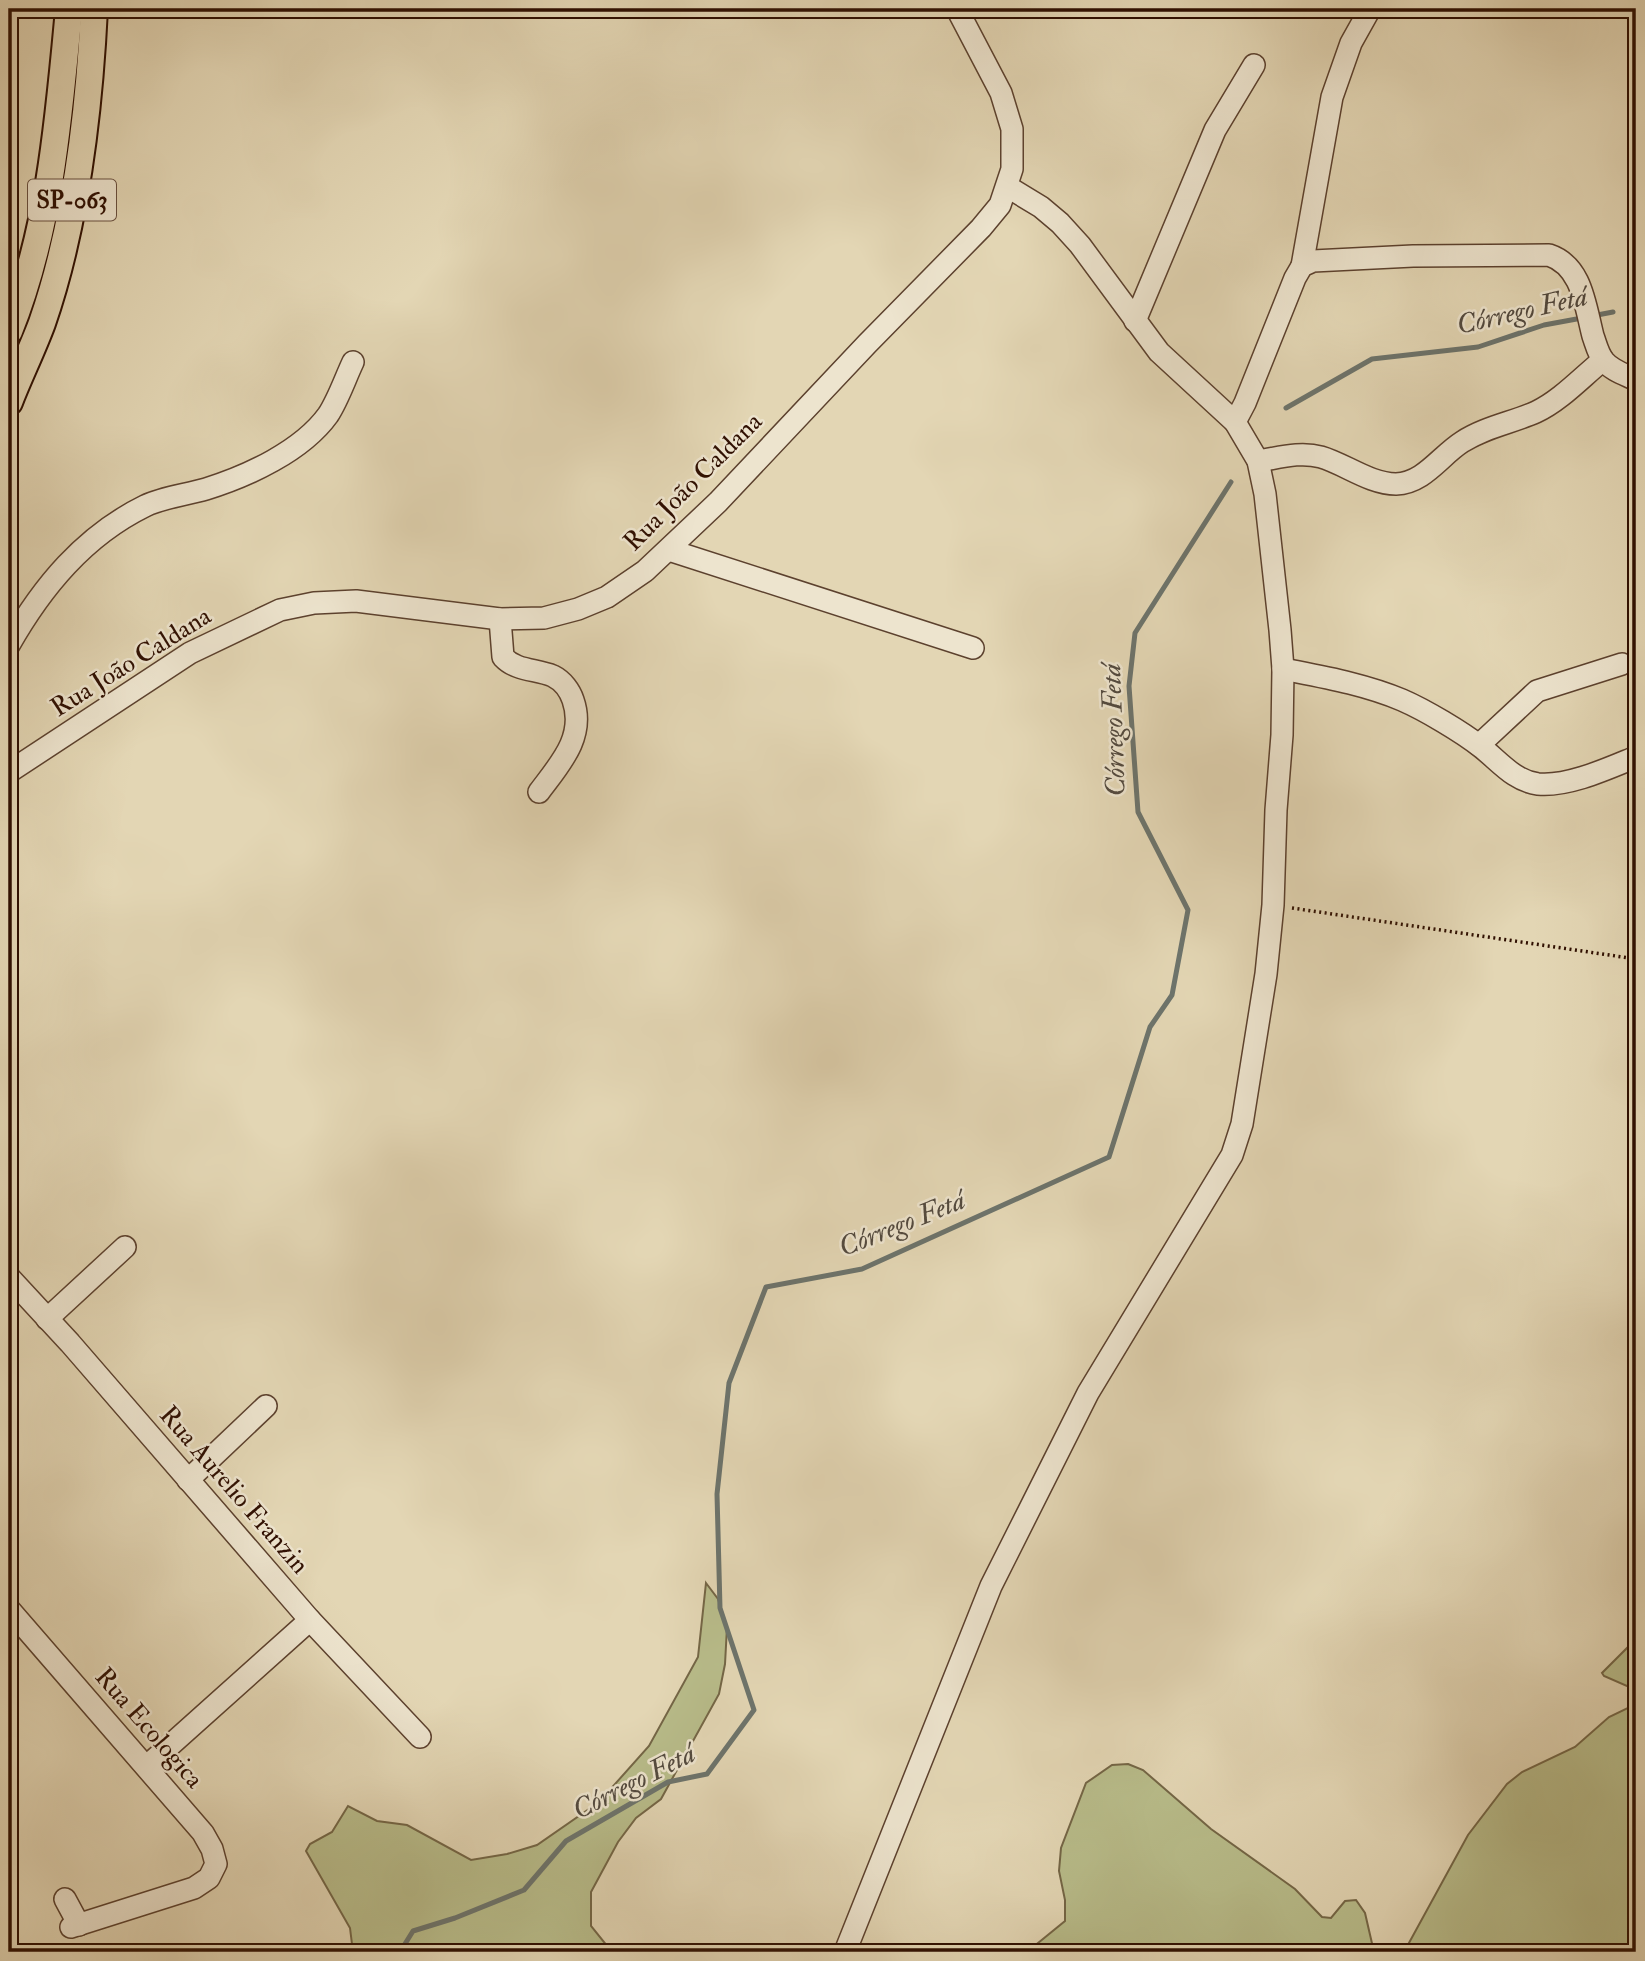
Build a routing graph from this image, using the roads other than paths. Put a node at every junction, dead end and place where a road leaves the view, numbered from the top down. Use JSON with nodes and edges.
{"nodes":[{"id":1,"x":69,"y":9,"type":"edge"},
{"id":2,"x":94,"y":9,"type":"edge"},
{"id":3,"x":957,"y":9,"type":"edge"},
{"id":4,"x":1370,"y":9,"type":"edge"},
{"id":5,"x":1254,"y":65,"type":"dead end"},
{"id":6,"x":1008,"y":187,"type":"junction"},
{"id":7,"x":1302,"y":266,"type":"junction"},
{"id":8,"x":1135,"y":321,"type":"junction"},
{"id":9,"x":9,"y":331,"type":"edge"},
{"id":10,"x":1603,"y":360,"type":"junction"},
{"id":11,"x":353,"y":362,"type":"dead end"},
{"id":12,"x":1636,"y":380,"type":"edge"},
{"id":13,"x":9,"y":402,"type":"edge"},
{"id":14,"x":1236,"y":422,"type":"junction"},
{"id":15,"x":1258,"y":461,"type":"junction"},
{"id":16,"x":669,"y":550,"type":"junction"},
{"id":17,"x":499,"y":619,"type":"junction"},
{"id":18,"x":9,"y":645,"type":"edge"},
{"id":19,"x":973,"y":648,"type":"dead end"},
{"id":20,"x":1622,"y":664,"type":"dead end"},
{"id":21,"x":1283,"y":669,"type":"junction"},
{"id":22,"x":1479,"y":745,"type":"junction"},
{"id":23,"x":1636,"y":757,"type":"edge"},
{"id":24,"x":9,"y":772,"type":"edge"},
{"id":25,"x":539,"y":792,"type":"dead end"},
{"id":26,"x":125,"y":1247,"type":"dead end"},
{"id":27,"x":9,"y":1278,"type":"edge"},
{"id":28,"x":47,"y":1319,"type":"junction"},
{"id":29,"x":266,"y":1406,"type":"dead end"},
{"id":30,"x":188,"y":1480,"type":"junction"},
{"id":31,"x":9,"y":1609,"type":"edge"},
{"id":32,"x":310,"y":1620,"type":"junction"},
{"id":33,"x":420,"y":1737,"type":"dead end"},
{"id":34,"x":147,"y":1766,"type":"junction"},
{"id":35,"x":65,"y":1899,"type":"dead end"},
{"id":36,"x":845,"y":1952,"type":"edge"}],
"edges":[{"from":1,"to":9,"type":"main road","number":"SP-063"},
{"from":2,"to":13,"type":"main road","number":"SP-063"},
{"from":3,"to":6,"type":"street","name":"Rua João Caldana"},
{"from":4,"to":7,"type":"street"},
{"from":5,"to":8,"type":"street"},
{"from":6,"to":8,"type":"street"},
{"from":6,"to":16,"type":"street","name":"Rua João Caldana"},
{"from":7,"to":10,"type":"street"},
{"from":7,"to":14,"type":"street"},
{"from":8,"to":14,"type":"street"},
{"from":10,"to":12,"type":"street"},
{"from":10,"to":15,"type":"street"},
{"from":11,"to":18,"type":"street"},
{"from":14,"to":15,"type":"street"},
{"from":15,"to":21,"type":"street"},
{"from":16,"to":17,"type":"street","name":"Rua João Caldana"},
{"from":16,"to":19,"type":"street"},
{"from":17,"to":24,"type":"street","name":"Rua João Caldana"},
{"from":17,"to":25,"type":"street"},
{"from":20,"to":22,"type":"street"},
{"from":21,"to":22,"type":"street"},
{"from":21,"to":36,"type":"street"},
{"from":22,"to":23,"type":"street"},
{"from":26,"to":28,"type":"street"},
{"from":27,"to":28,"type":"street","name":"Rua Aurelio Franzin"},
{"from":28,"to":30,"type":"street","name":"Rua Aurelio Franzin"},
{"from":29,"to":30,"type":"street"},
{"from":30,"to":32,"type":"street","name":"Rua Aurelio Franzin"},
{"from":31,"to":34,"type":"street","name":"Rua Ecologica"},
{"from":32,"to":33,"type":"street","name":"Rua Aurelio Franzin"},
{"from":32,"to":34,"type":"street"},
{"from":34,"to":35,"type":"street","name":"Rua Ecologica"}]}
